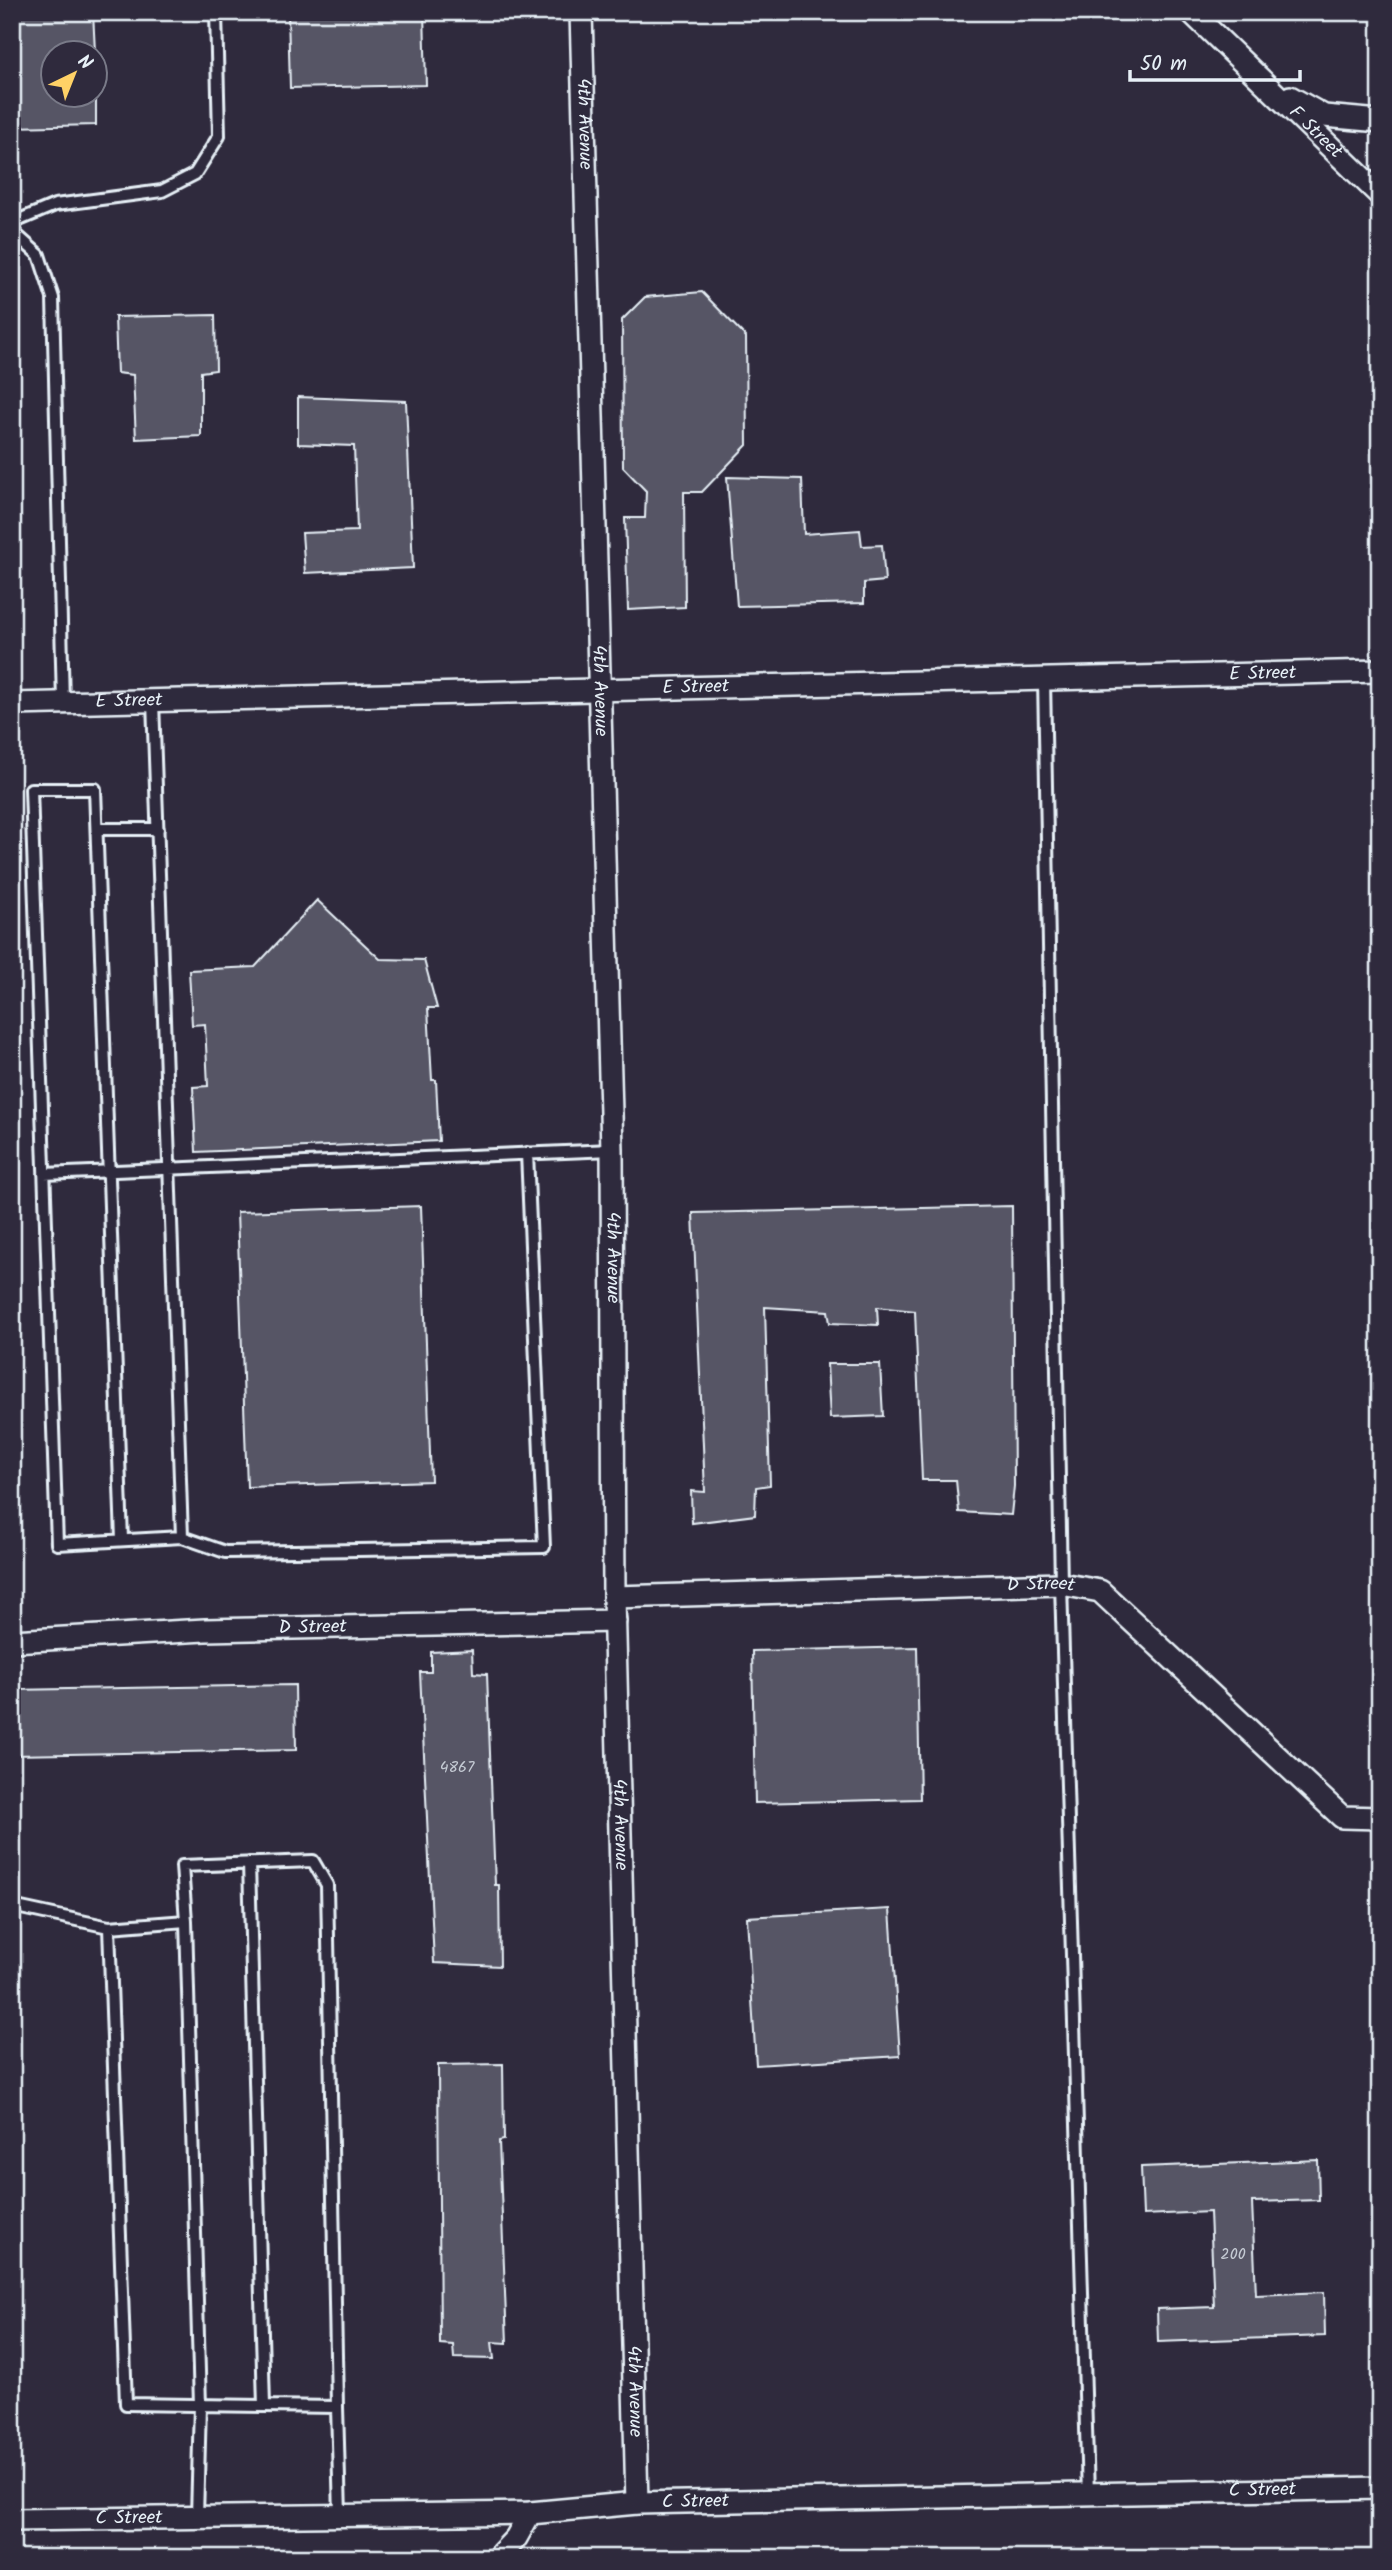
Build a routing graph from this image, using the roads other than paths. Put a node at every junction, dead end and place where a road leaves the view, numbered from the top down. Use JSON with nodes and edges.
{"nodes":[{"id":1,"x":216,"y":12,"type":"edge"},
{"id":2,"x":582,"y":12,"type":"edge"},
{"id":3,"x":1191,"y":12,"type":"edge"},
{"id":4,"x":1269,"y":87,"type":"junction"},
{"id":5,"x":1380,"y":121,"type":"edge"},
{"id":6,"x":1380,"y":195,"type":"edge"},
{"id":7,"x":12,"y":223,"type":"edge"},
{"id":8,"x":12,"y":231,"type":"edge"},
{"id":9,"x":1380,"y":671,"type":"edge"},
{"id":10,"x":1044,"y":679,"type":"junction"},
{"id":11,"x":600,"y":690,"type":"junction"},
{"id":12,"x":153,"y":701,"type":"junction"},
{"id":13,"x":63,"y":703,"type":"junction"},
{"id":14,"x":12,"y":704,"type":"edge"},
{"id":15,"x":97,"y":828,"type":"junction"},
{"id":16,"x":158,"y":829,"type":"junction"},
{"id":17,"x":612,"y":1150,"type":"junction"},
{"id":18,"x":527,"y":1153,"type":"junction"},
{"id":19,"x":169,"y":1168,"type":"junction"},
{"id":20,"x":109,"y":1171,"type":"junction"},
{"id":21,"x":44,"y":1174,"type":"junction"},
{"id":22,"x":182,"y":1537,"type":"junction"},
{"id":23,"x":122,"y":1541,"type":"junction"},
{"id":24,"x":1061,"y":1584,"type":"junction"},
{"id":25,"x":614,"y":1597,"type":"junction"},
{"id":26,"x":615,"y":1621,"type":"junction"},
{"id":27,"x":12,"y":1641,"type":"edge"},
{"id":28,"x":1380,"y":1818,"type":"edge"},
{"id":29,"x":249,"y":1863,"type":"junction"},
{"id":30,"x":12,"y":1906,"type":"edge"},
{"id":31,"x":186,"y":1921,"type":"junction"},
{"id":32,"x":109,"y":1927,"type":"junction"},
{"id":33,"x":200,"y":2405,"type":"junction"},
{"id":34,"x":264,"y":2406,"type":"junction"},
{"id":35,"x":337,"y":2407,"type":"junction"},
{"id":36,"x":1380,"y":2488,"type":"edge"},
{"id":37,"x":1088,"y":2495,"type":"junction"},
{"id":38,"x":637,"y":2503,"type":"junction"},
{"id":39,"x":530,"y":2513,"type":"junction"},
{"id":40,"x":340,"y":2515,"type":"junction"},
{"id":41,"x":197,"y":2517,"type":"junction"},
{"id":42,"x":12,"y":2520,"type":"edge"},
{"id":43,"x":497,"y":2558,"type":"edge"}],
"edges":[{"from":1,"to":7,"type":"lane"},
{"from":2,"to":11,"type":"street","name":"4th Avenue"},
{"from":3,"to":4,"type":"street","name":"F Street"},
{"from":4,"to":5,"type":"street"},
{"from":4,"to":6,"type":"street","name":"F Street"},
{"from":8,"to":13,"type":"lane"},
{"from":9,"to":10,"type":"street","name":"E Street"},
{"from":10,"to":11,"type":"street","name":"E Street"},
{"from":10,"to":24,"type":"lane"},
{"from":11,"to":12,"type":"street","name":"E Street"},
{"from":11,"to":17,"type":"street","name":"4th Avenue"},
{"from":12,"to":13,"type":"street","name":"E Street"},
{"from":12,"to":16,"type":"lane"},
{"from":13,"to":14,"type":"street","name":"E Street"},
{"from":15,"to":16,"type":"lane"},
{"from":15,"to":20,"type":"lane"},
{"from":15,"to":21,"type":"lane"},
{"from":16,"to":19,"type":"lane"},
{"from":17,"to":18,"type":"lane"},
{"from":17,"to":25,"type":"street","name":"4th Avenue"},
{"from":18,"to":19,"type":"lane"},
{"from":18,"to":22,"type":"lane"},
{"from":19,"to":20,"type":"lane"},
{"from":19,"to":22,"type":"lane"},
{"from":20,"to":21,"type":"lane"},
{"from":20,"to":23,"type":"lane"},
{"from":21,"to":23,"type":"lane"},
{"from":22,"to":23,"type":"lane"},
{"from":24,"to":25,"type":"street","name":"D Street"},
{"from":24,"to":28,"type":"street","name":"D Street"},
{"from":24,"to":37,"type":"lane"},
{"from":25,"to":26,"type":"street","name":"4th Avenue"},
{"from":26,"to":27,"type":"street","name":"D Street"},
{"from":26,"to":38,"type":"street","name":"4th Avenue"},
{"from":29,"to":31,"type":"lane"},
{"from":29,"to":34,"type":"lane"},
{"from":29,"to":35,"type":"lane"},
{"from":30,"to":32,"type":"lane"},
{"from":31,"to":32,"type":"lane"},
{"from":31,"to":33,"type":"lane"},
{"from":32,"to":33,"type":"lane"},
{"from":33,"to":34,"type":"lane"},
{"from":33,"to":41,"type":"lane"},
{"from":34,"to":35,"type":"lane"},
{"from":35,"to":40,"type":"lane"},
{"from":36,"to":37,"type":"street","name":"C Street"},
{"from":37,"to":38,"type":"street","name":"C Street"},
{"from":38,"to":39,"type":"street","name":"C Street"},
{"from":39,"to":40,"type":"street","name":"C Street"},
{"from":39,"to":43,"type":"street"},
{"from":40,"to":41,"type":"street","name":"C Street"},
{"from":41,"to":42,"type":"street","name":"C Street"}]}
